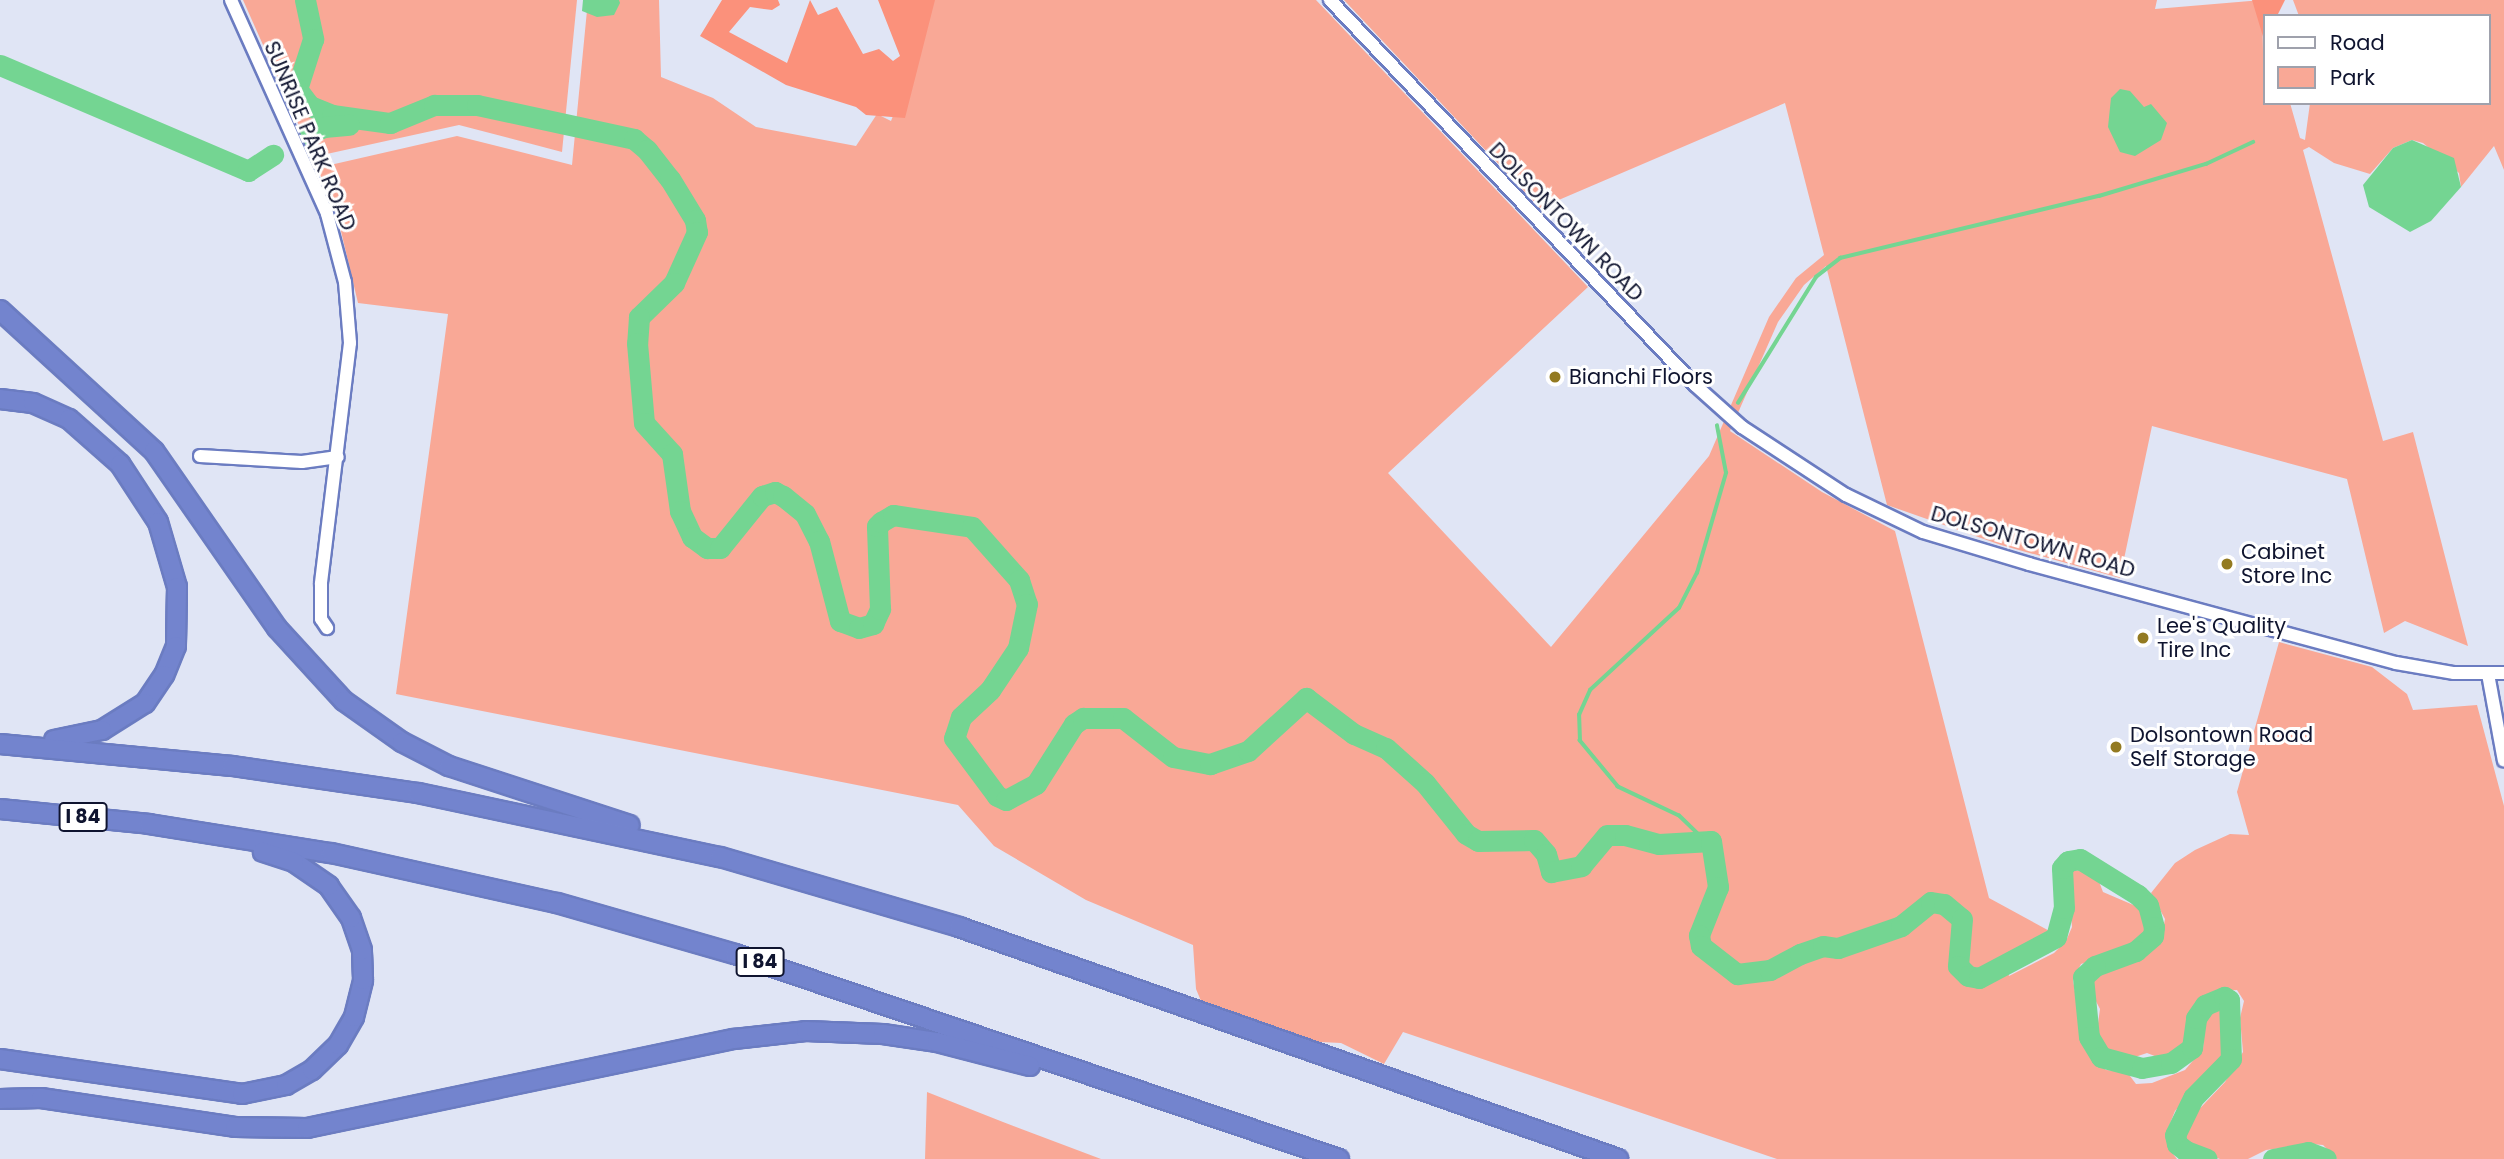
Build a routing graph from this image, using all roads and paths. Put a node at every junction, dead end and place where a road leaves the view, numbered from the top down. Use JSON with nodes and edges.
{"nodes":[{"id":1,"x":231,"y":0,"type":"edge"},
{"id":2,"x":1330,"y":0,"type":"edge"},
{"id":3,"x":0,"y":310,"type":"edge"},
{"id":4,"x":0,"y":399,"type":"edge"},
{"id":5,"x":200,"y":456,"type":"dead end"},
{"id":6,"x":338,"y":457,"type":"junction"},
{"id":7,"x":327,"y":628,"type":"dead end"},
{"id":8,"x":2504,"y":673,"type":"edge"},
{"id":9,"x":2488,"y":674,"type":"junction"},
{"id":10,"x":0,"y":743,"type":"edge"},
{"id":11,"x":2504,"y":761,"type":"edge"},
{"id":12,"x":0,"y":808,"type":"edge"},
{"id":13,"x":165,"y":827,"type":"junction"},
{"id":14,"x":749,"y":865,"type":"junction"},
{"id":15,"x":0,"y":1059,"type":"edge"},
{"id":16,"x":1155,"y":1096,"type":"junction"},
{"id":17,"x":0,"y":1099,"type":"edge"},
{"id":18,"x":1339,"y":1159,"type":"edge"},
{"id":19,"x":1618,"y":1159,"type":"edge"}],
"edges":[{"from":1,"to":6,"type":"street","name":"SUNRISE PARK ROAD"},
{"from":2,"to":9,"type":"street","name":"DOLSONTOWN ROAD"},
{"from":3,"to":14,"type":"highway"},
{"from":4,"to":10,"type":"highway"},
{"from":5,"to":6,"type":"street"},
{"from":6,"to":7,"type":"street","name":"SUNRISE PARK ROAD"},
{"from":8,"to":9,"type":"street","name":"DOLSONTOWN ROAD"},
{"from":9,"to":11,"type":"street"},
{"from":10,"to":14,"type":"highway"},
{"from":12,"to":13,"type":"highway","number":"I 84"},
{"from":13,"to":15,"type":"highway"},
{"from":13,"to":16,"type":"highway","number":"I 84"},
{"from":14,"to":19,"type":"highway"},
{"from":16,"to":17,"type":"highway"},
{"from":16,"to":18,"type":"highway","number":"I 84"}]}
